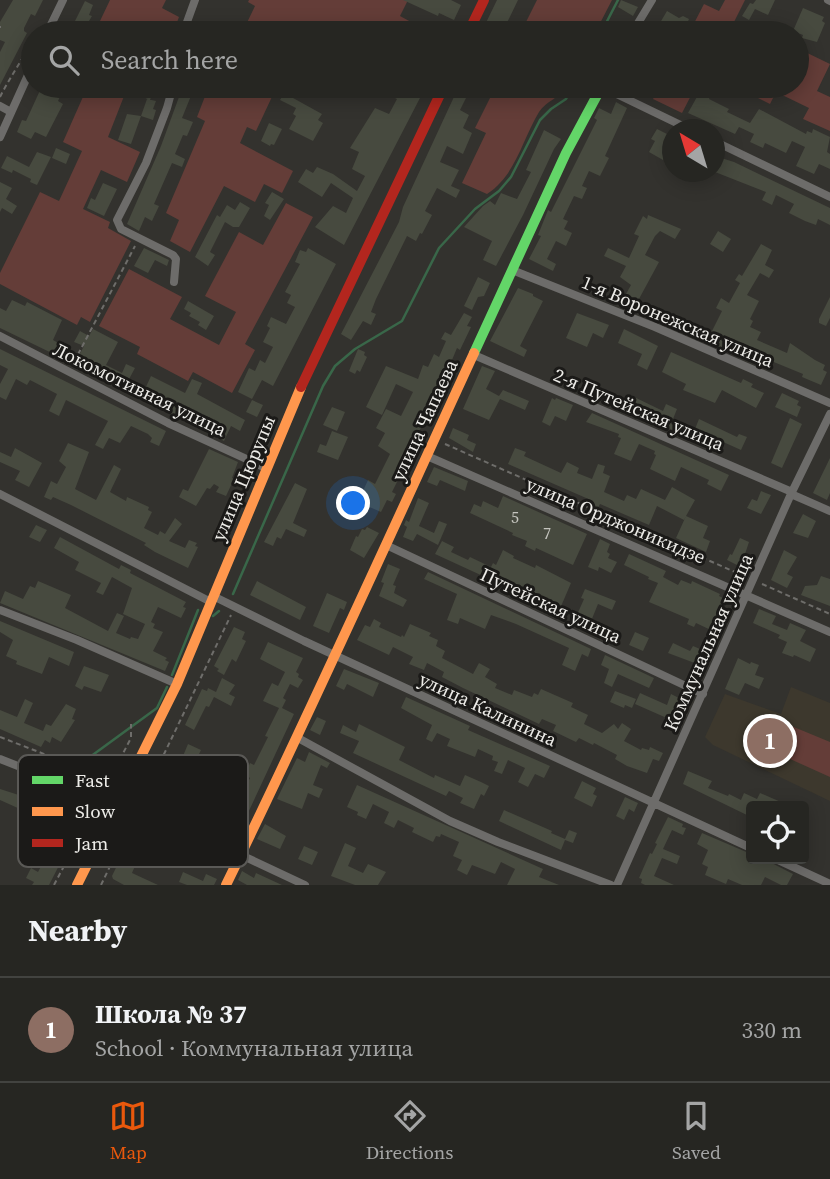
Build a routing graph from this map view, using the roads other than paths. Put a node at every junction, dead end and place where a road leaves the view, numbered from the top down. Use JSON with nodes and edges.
{"nodes":[{"id":1,"x":63,"y":0,"type":"edge"},
{"id":2,"x":195,"y":0,"type":"edge"},
{"id":3,"x":484,"y":0,"type":"edge"},
{"id":4,"x":652,"y":0,"type":"edge"},
{"id":5,"x":53,"y":21,"type":"edge"},
{"id":6,"x":187,"y":21,"type":"edge"},
{"id":7,"x":474,"y":21,"type":"edge"},
{"id":8,"x":639,"y":21,"type":"edge"},
{"id":9,"x":21,"y":90,"type":"edge"},
{"id":10,"x":170,"y":98,"type":"edge"},
{"id":11,"x":438,"y":98,"type":"edge"},
{"id":12,"x":596,"y":98,"type":"edge"},
{"id":13,"x":626,"y":98,"type":"edge"},
{"id":14,"x":0,"y":106,"type":"edge"},
{"id":15,"x":11,"y":112,"type":"junction"},
{"id":16,"x":669,"y":119,"type":"edge"},
{"id":17,"x":0,"y":137,"type":"edge"},
{"id":18,"x":725,"y":146,"type":"edge"},
{"id":19,"x":830,"y":197,"type":"edge"},
{"id":20,"x":512,"y":270,"type":"junction"},
{"id":21,"x":174,"y":282,"type":"dead end"},
{"id":22,"x":0,"y":336,"type":"edge"},
{"id":23,"x":474,"y":355,"type":"junction"},
{"id":24,"x":830,"y":403,"type":"edge"},
{"id":25,"x":830,"y":414,"type":"edge"},
{"id":26,"x":427,"y":456,"type":"junction"},
{"id":27,"x":266,"y":468,"type":"junction"},
{"id":28,"x":791,"y":493,"type":"junction"},
{"id":29,"x":0,"y":494,"type":"edge"},
{"id":30,"x":830,"y":511,"type":"edge"},
{"id":31,"x":386,"y":545,"type":"junction"},
{"id":32,"x":747,"y":594,"type":"junction"},
{"id":33,"x":212,"y":599,"type":"junction"},
{"id":34,"x":0,"y":610,"type":"edge"},
{"id":35,"x":830,"y":632,"type":"edge"},
{"id":36,"x":334,"y":654,"type":"junction"},
{"id":37,"x":177,"y":684,"type":"junction"},
{"id":38,"x":703,"y":694,"type":"junction"},
{"id":39,"x":298,"y":738,"type":"junction"},
{"id":40,"x":142,"y":755,"type":"edge"},
{"id":41,"x":0,"y":759,"type":"edge"},
{"id":42,"x":18,"y":766,"type":"edge"},
{"id":43,"x":652,"y":803,"type":"junction"},
{"id":44,"x":248,"y":841,"type":"edge"},
{"id":45,"x":746,"y":846,"type":"edge"},
{"id":46,"x":248,"y":858,"type":"edge"},
{"id":47,"x":787,"y":864,"type":"edge"},
{"id":48,"x":86,"y":867,"type":"edge"},
{"id":49,"x":235,"y":867,"type":"edge"},
{"id":50,"x":830,"y":884,"type":"edge"},
{"id":51,"x":77,"y":885,"type":"edge"},
{"id":52,"x":226,"y":885,"type":"edge"},
{"id":53,"x":304,"y":885,"type":"edge"},
{"id":54,"x":611,"y":885,"type":"edge"},
{"id":55,"x":617,"y":885,"type":"edge"}],
"edges":[{"from":1,"to":5,"type":"street"},
{"from":2,"to":6,"type":"street"},
{"from":3,"to":7,"type":"street"},
{"from":4,"to":8,"type":"street"},
{"from":9,"to":15,"type":"street"},
{"from":10,"to":21,"type":"street"},
{"from":11,"to":27,"type":"street","name":"улица Цюрупы"},
{"from":12,"to":20,"type":"street","name":"улица Чапаева"},
{"from":13,"to":16,"type":"street"},
{"from":14,"to":15,"type":"street"},
{"from":15,"to":17,"type":"street"},
{"from":18,"to":19,"type":"street"},
{"from":20,"to":23,"type":"street","name":"улица Чапаева"},
{"from":20,"to":24,"type":"street","name":"1-я Воронежская улица"},
{"from":22,"to":27,"type":"street","name":"Локомотивная улица"},
{"from":23,"to":26,"type":"street","name":"улица Чапаева"},
{"from":23,"to":28,"type":"street","name":"2-я Путейская улица"},
{"from":25,"to":28,"type":"street","name":"Коммунальная улица"},
{"from":26,"to":31,"type":"street","name":"улица Чапаева"},
{"from":26,"to":32,"type":"street","name":"улица Орджоникидзе"},
{"from":27,"to":33,"type":"street","name":"улица Цюрупы"},
{"from":28,"to":30,"type":"street","name":"2-я Путейская улица"},
{"from":28,"to":32,"type":"street","name":"Коммунальная улица"},
{"from":29,"to":33,"type":"street","name":"улица Калинина"},
{"from":31,"to":36,"type":"street","name":"улица Чапаева"},
{"from":31,"to":38,"type":"street","name":"Путейская улица"},
{"from":32,"to":35,"type":"street","name":"улица Орджоникидзе"},
{"from":32,"to":38,"type":"street","name":"Коммунальная улица"},
{"from":33,"to":36,"type":"street","name":"улица Калинина"},
{"from":33,"to":37,"type":"street","name":"улица Цюрупы"},
{"from":34,"to":37,"type":"street"},
{"from":36,"to":39,"type":"street","name":"улица Чапаева"},
{"from":36,"to":43,"type":"street","name":"улица Калинина"},
{"from":37,"to":40,"type":"street","name":"улица Цюрупы"},
{"from":38,"to":43,"type":"street","name":"Коммунальная улица"},
{"from":39,"to":44,"type":"street","name":"улица Чапаева"},
{"from":39,"to":54,"type":"street"},
{"from":41,"to":42,"type":"street"},
{"from":43,"to":45,"type":"street","name":"улица Калинина"},
{"from":43,"to":55,"type":"street","name":"Коммунальная улица"},
{"from":46,"to":53,"type":"street"},
{"from":47,"to":50,"type":"street"},
{"from":48,"to":51,"type":"street","name":"улица Цюрупы"},
{"from":49,"to":52,"type":"street","name":"улица Чапаева"}]}
